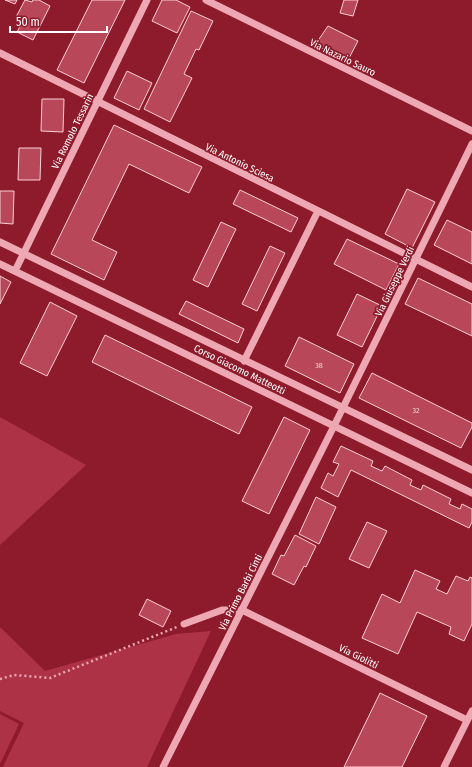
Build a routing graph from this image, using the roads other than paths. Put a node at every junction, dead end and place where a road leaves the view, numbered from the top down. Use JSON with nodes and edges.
{"nodes":[{"id":1,"x":147,"y":0,"type":"edge"},
{"id":2,"x":206,"y":0,"type":"edge"},
{"id":3,"x":0,"y":53,"type":"edge"},
{"id":4,"x":97,"y":103,"type":"junction"},
{"id":5,"x":472,"y":131,"type":"edge"},
{"id":6,"x":472,"y":144,"type":"edge"},
{"id":7,"x":318,"y":211,"type":"junction"},
{"id":8,"x":0,"y":242,"type":"edge"},
{"id":9,"x":24,"y":254,"type":"junction"},
{"id":10,"x":416,"y":260,"type":"junction"},
{"id":11,"x":0,"y":264,"type":"edge"},
{"id":12,"x":15,"y":271,"type":"junction"},
{"id":13,"x":472,"y":287,"type":"edge"},
{"id":14,"x":244,"y":360,"type":"junction"},
{"id":15,"x":343,"y":407,"type":"junction"},
{"id":16,"x":334,"y":426,"type":"junction"},
{"id":17,"x":472,"y":470,"type":"edge"},
{"id":18,"x":472,"y":494,"type":"edge"},
{"id":19,"x":242,"y":610,"type":"junction"},
{"id":20,"x":184,"y":624,"type":"road end"},
{"id":21,"x":472,"y":710,"type":"edge"},
{"id":22,"x":467,"y":720,"type":"junction"},
{"id":23,"x":163,"y":767,"type":"edge"},
{"id":24,"x":444,"y":767,"type":"edge"}],
"edges":[{"from":1,"to":4,"type":"street","name":"Via Romolo Tessarin"},
{"from":2,"to":5,"type":"street","name":"Via Nazario Sauro"},
{"from":3,"to":4,"type":"street","name":"Via Antonio Sciesa"},
{"from":4,"to":7,"type":"street","name":"Via Antonio Sciesa"},
{"from":4,"to":9,"type":"street","name":"Via Romolo Tessarin"},
{"from":6,"to":10,"type":"street","name":"Via Giuseppe Verdi"},
{"from":7,"to":10,"type":"street","name":"Via Antonio Sciesa"},
{"from":7,"to":14,"type":"street"},
{"from":8,"to":9,"type":"street","name":"Corso Giacomo Matteotti"},
{"from":9,"to":12,"type":"street","name":"Via Romolo Tessarin"},
{"from":9,"to":14,"type":"street","name":"Corso Giacomo Matteotti"},
{"from":10,"to":13,"type":"street","name":"Via Antonio Sciesa"},
{"from":10,"to":15,"type":"street","name":"Via Giuseppe Verdi"},
{"from":11,"to":12,"type":"street","name":"Corso Giacomo Matteotti"},
{"from":12,"to":16,"type":"street","name":"Corso Giacomo Matteotti"},
{"from":14,"to":15,"type":"street","name":"Corso Giacomo Matteotti"},
{"from":15,"to":16,"type":"street","name":"Via Giuseppe Verdi"},
{"from":15,"to":17,"type":"street","name":"Corso Giacomo Matteotti"},
{"from":16,"to":18,"type":"street","name":"Corso Giacomo Matteotti"},
{"from":16,"to":19,"type":"street","name":"Via Primo Barbi Cinti"},
{"from":19,"to":20,"type":"street"},
{"from":19,"to":22,"type":"street","name":"Via Giolitti"},
{"from":19,"to":23,"type":"street","name":"Via Primo Barbi Cinti"},
{"from":21,"to":22,"type":"street"},
{"from":22,"to":24,"type":"street"}]}
